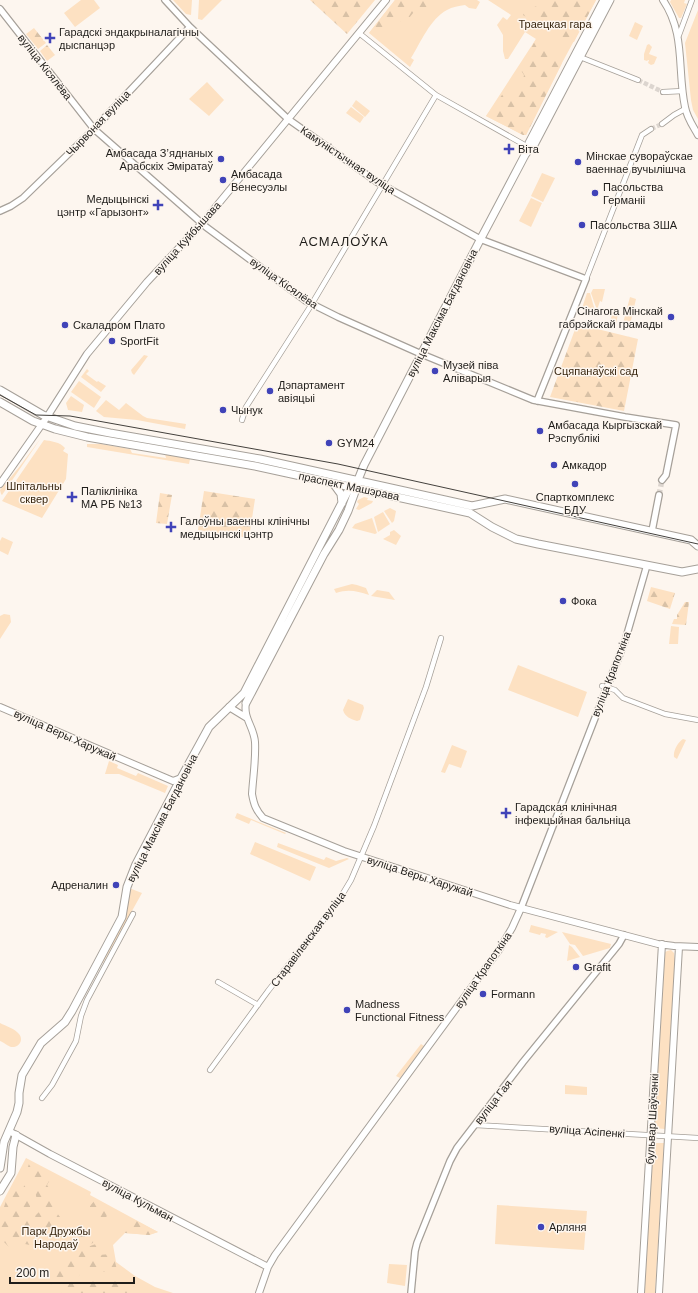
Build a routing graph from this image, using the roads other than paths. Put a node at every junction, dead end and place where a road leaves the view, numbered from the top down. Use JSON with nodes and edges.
{"nodes":[{"id":1,"x":164,"y":0,"type":"edge"},
{"id":2,"x":386,"y":0,"type":"edge"},
{"id":3,"x":604,"y":0,"type":"edge"},
{"id":4,"x":610,"y":0,"type":"edge"},
{"id":5,"x":663,"y":0,"type":"edge"},
{"id":6,"x":692,"y":0,"type":"edge"},
{"id":7,"x":0,"y":9,"type":"edge"},
{"id":8,"x":190,"y":27,"type":"junction"},
{"id":9,"x":359,"y":33,"type":"junction"},
{"id":10,"x":678,"y":35,"type":"junction"},
{"id":11,"x":580,"y":57,"type":"junction"},
{"id":12,"x":638,"y":80,"type":"tunnel mouth"},
{"id":13,"x":683,"y":91,"type":"junction"},
{"id":14,"x":663,"y":92,"type":"tunnel mouth"},
{"id":15,"x":436,"y":95,"type":"junction"},
{"id":16,"x":686,"y":109,"type":"junction"},
{"id":17,"x":288,"y":119,"type":"junction"},
{"id":18,"x":662,"y":124,"type":"tunnel mouth"},
{"id":19,"x":94,"y":129,"type":"junction"},
{"id":20,"x":651,"y":129,"type":"tunnel mouth"},
{"id":21,"x":698,"y":135,"type":"edge"},
{"id":22,"x":530,"y":148,"type":"junction"},
{"id":23,"x":382,"y":185,"type":"junction"},
{"id":24,"x":0,"y":211,"type":"edge"},
{"id":25,"x":202,"y":223,"type":"junction"},
{"id":26,"x":480,"y":239,"type":"junction"},
{"id":27,"x":586,"y":279,"type":"junction"},
{"id":28,"x":312,"y":304,"type":"junction"},
{"id":29,"x":422,"y":354,"type":"junction"},
{"id":30,"x":0,"y":390,"type":"edge"},
{"id":31,"x":0,"y":402,"type":"edge"},
{"id":32,"x":537,"y":402,"type":"junction"},
{"id":33,"x":47,"y":417,"type":"junction"},
{"id":34,"x":242,"y":420,"type":"dead end"},
{"id":35,"x":42,"y":424,"type":"junction"},
{"id":36,"x":183,"y":445,"type":"junction"},
{"id":37,"x":182,"y":453,"type":"junction"},
{"id":38,"x":260,"y":459,"type":"junction"},
{"id":39,"x":254,"y":466,"type":"junction"},
{"id":40,"x":358,"y":480,"type":"junction"},
{"id":41,"x":662,"y":480,"type":"tunnel mouth"},
{"id":42,"x":333,"y":483,"type":"junction"},
{"id":43,"x":0,"y":484,"type":"edge"},
{"id":44,"x":353,"y":488,"type":"junction"},
{"id":45,"x":659,"y":495,"type":"tunnel mouth"},
{"id":46,"x":342,"y":503,"type":"junction"},
{"id":47,"x":467,"y":509,"type":"junction"},
{"id":48,"x":652,"y":531,"type":"junction"},
{"id":49,"x":698,"y":546,"type":"edge"},
{"id":50,"x":647,"y":565,"type":"junction"},
{"id":51,"x":698,"y":570,"type":"edge"},
{"id":52,"x":295,"y":602,"type":"junction"},
{"id":53,"x":441,"y":638,"type":"dead end"},
{"id":54,"x":604,"y":687,"type":"junction"},
{"id":55,"x":246,"y":703,"type":"joint"},
{"id":56,"x":0,"y":707,"type":"edge"},
{"id":57,"x":229,"y":707,"type":"junction"},
{"id":58,"x":247,"y":718,"type":"junction"},
{"id":59,"x":698,"y":720,"type":"edge"},
{"id":60,"x":130,"y":763,"type":"junction"},
{"id":61,"x":181,"y":778,"type":"junction"},
{"id":62,"x":175,"y":789,"type":"junction"},
{"id":63,"x":360,"y":856,"type":"junction"},
{"id":64,"x":521,"y":908,"type":"junction"},
{"id":65,"x":133,"y":914,"type":"dead end"},
{"id":66,"x":624,"y":935,"type":"junction"},
{"id":67,"x":662,"y":944,"type":"junction"},
{"id":68,"x":679,"y":947,"type":"junction"},
{"id":69,"x":698,"y":947,"type":"edge"},
{"id":70,"x":218,"y":982,"type":"dead end"},
{"id":71,"x":258,"y":1005,"type":"junction"},
{"id":72,"x":210,"y":1070,"type":"dead end"},
{"id":73,"x":42,"y":1098,"type":"dead end"},
{"id":74,"x":475,"y":1125,"type":"junction"},
{"id":75,"x":9,"y":1131,"type":"junction"},
{"id":76,"x":16,"y":1135,"type":"junction"},
{"id":77,"x":651,"y":1136,"type":"junction"},
{"id":78,"x":667,"y":1136,"type":"junction"},
{"id":79,"x":698,"y":1138,"type":"edge"},
{"id":80,"x":0,"y":1168,"type":"edge"},
{"id":81,"x":0,"y":1191,"type":"edge"},
{"id":82,"x":268,"y":1267,"type":"junction"},
{"id":83,"x":259,"y":1293,"type":"edge"},
{"id":84,"x":411,"y":1293,"type":"edge"},
{"id":85,"x":641,"y":1293,"type":"edge"},
{"id":86,"x":658,"y":1293,"type":"edge"}],
"edges":[{"from":1,"to":8,"type":"street","name":"Камуністычная вуліца"},
{"from":2,"to":9,"type":"main road","name":"вуліца Куйбышава"},
{"from":3,"to":22,"type":"main road","name":"вуліца Максіма Багдановіча"},
{"from":4,"to":11,"type":"main road","name":"вуліца Максіма Багдановіча"},
{"from":5,"to":10,"type":"main road"},
{"from":6,"to":10,"type":"street"},
{"from":7,"to":19,"type":"street","name":"вуліца Кісялёва"},
{"from":8,"to":17,"type":"street","name":"Камуністычная вуліца"},
{"from":8,"to":19,"type":"street","name":"Чырвоная вуліца"},
{"from":9,"to":15,"type":"street"},
{"from":9,"to":17,"type":"main road","name":"вуліца Куйбышава"},
{"from":10,"to":13,"type":"main road"},
{"from":11,"to":12,"type":"street"},
{"from":11,"to":22,"type":"main road","name":"вуліца Максіма Багдановіча"},
{"from":13,"to":14,"type":"street"},
{"from":13,"to":16,"type":"main road"},
{"from":15,"to":22,"type":"street"},
{"from":15,"to":23,"type":"street"},
{"from":16,"to":18,"type":"street"},
{"from":16,"to":21,"type":"main road"},
{"from":17,"to":23,"type":"street","name":"Камуністычная вуліца"},
{"from":17,"to":25,"type":"main road","name":"вуліца Куйбышава"},
{"from":19,"to":24,"type":"street","name":"Чырвоная вуліца"},
{"from":19,"to":25,"type":"street","name":"вуліца Кісялёва"},
{"from":20,"to":27,"type":"street"},
{"from":22,"to":26,"type":"main road","name":"вуліца Максіма Багдановіча"},
{"from":23,"to":26,"type":"street","name":"Камуністычная вуліца"},
{"from":23,"to":28,"type":"street"},
{"from":25,"to":28,"type":"street","name":"вуліца Кісялёва"},
{"from":25,"to":33,"type":"main road","name":"вуліца Куйбышава"},
{"from":26,"to":27,"type":"street","name":"Камуністычная вуліца"},
{"from":26,"to":29,"type":"main road","name":"вуліца Максіма Багдановіча"},
{"from":27,"to":32,"type":"street"},
{"from":28,"to":29,"type":"street","name":"вуліца Кісялёва"},
{"from":28,"to":34,"type":"street"},
{"from":29,"to":32,"type":"street","name":"вуліца Кісялёва"},
{"from":29,"to":40,"type":"main road","name":"вуліца Максіма Багдановіча"},
{"from":30,"to":33,"type":"main road","name":"праспект Машэрава"},
{"from":31,"to":35,"type":"main road","name":"праспект Машэрава"},
{"from":32,"to":41,"type":"street","name":"вуліца Кісялёва"},
{"from":33,"to":35,"type":"main road","name":"вуліца Куйбышава"},
{"from":33,"to":36,"type":"main road","name":"праспект Машэрава"},
{"from":35,"to":37,"type":"main road","name":"праспект Машэрава"},
{"from":35,"to":43,"type":"main road","name":"вуліца Куйбышава"},
{"from":36,"to":37,"type":"main road"},
{"from":36,"to":38,"type":"main road","name":"праспект Машэрава"},
{"from":37,"to":39,"type":"main road","name":"праспект Машэрава"},
{"from":38,"to":39,"type":"main road"},
{"from":38,"to":40,"type":"main road","name":"праспект Машэрава"},
{"from":39,"to":42,"type":"main road","name":"праспект Машэрава"},
{"from":40,"to":44,"type":"main road","name":"вуліца Максіма Багдановіча"},
{"from":40,"to":47,"type":"main road","name":"праспект Машэрава"},
{"from":42,"to":44,"type":"main road","name":"праспект Машэрава"},
{"from":42,"to":46,"type":"main road"},
{"from":44,"to":46,"type":"main road","name":"вуліца Максіма Багдановіча"},
{"from":44,"to":47,"type":"main road","name":"праспект Машэрава"},
{"from":44,"to":52,"type":"main road","name":"вуліца Максіма Багдановіча"},
{"from":45,"to":48,"type":"street"},
{"from":46,"to":52,"type":"main road","name":"вуліца Максіма Багдановіча"},
{"from":47,"to":48,"type":"main road","name":"праспект Машэрава"},
{"from":47,"to":50,"type":"main road","name":"праспект Машэрава"},
{"from":48,"to":49,"type":"main road","name":"праспект Машэрава"},
{"from":50,"to":51,"type":"main road","name":"праспект Машэрава"},
{"from":50,"to":54,"type":"street","name":"вуліца Крапоткіна"},
{"from":52,"to":55,"type":"main road","name":"вуліца Максіма Багдановіча"},
{"from":52,"to":57,"type":"main road","name":"вуліца Максіма Багдановіча"},
{"from":53,"to":63,"type":"street","name":"Старавіленская вуліца"},
{"from":54,"to":59,"type":"street"},
{"from":54,"to":64,"type":"street","name":"вуліца Крапоткіна"},
{"from":55,"to":58,"type":"main road","name":"вуліца Веры Харужай"},
{"from":56,"to":60,"type":"main road","name":"вуліца Веры Харужай"},
{"from":57,"to":58,"type":"main road"},
{"from":57,"to":61,"type":"main road","name":"вуліца Максіма Багдановіча"},
{"from":58,"to":63,"type":"main road","name":"вуліца Веры Харужай"},
{"from":60,"to":61,"type":"main road","name":"вуліца Веры Харужай"},
{"from":60,"to":62,"type":"main road","name":"вуліца Веры Харужай"},
{"from":61,"to":62,"type":"main road","name":"вуліца Максіма Багдановіча"},
{"from":62,"to":75,"type":"main road","name":"вуліца Максіма Багдановіча"},
{"from":63,"to":64,"type":"main road","name":"вуліца Веры Харужай"},
{"from":63,"to":71,"type":"street","name":"Старавіленская вуліца"},
{"from":64,"to":66,"type":"main road","name":"вуліца Веры Харужай"},
{"from":64,"to":82,"type":"main road","name":"вуліца Крапоткіна"},
{"from":65,"to":73,"type":"street"},
{"from":66,"to":67,"type":"main road","name":"вуліца Веры Харужай"},
{"from":66,"to":74,"type":"street","name":"вуліца Гая"},
{"from":67,"to":68,"type":"main road","name":"вуліца Веры Харужай"},
{"from":67,"to":77,"type":"main road","name":"бульвар Шаўчэнкі"},
{"from":68,"to":69,"type":"main road","name":"вуліца Веры Харужай"},
{"from":68,"to":78,"type":"main road","name":"бульвар Шаўчэнкі"},
{"from":70,"to":71,"type":"street"},
{"from":71,"to":72,"type":"street","name":"Старавіленская вуліца"},
{"from":74,"to":77,"type":"street","name":"вуліца Асіпенкі"},
{"from":74,"to":84,"type":"street","name":"вуліца Гая"},
{"from":75,"to":76,"type":"main road","name":"вуліца Кульман"},
{"from":75,"to":80,"type":"main road","name":"вуліца Максіма Багдановіча"},
{"from":76,"to":81,"type":"main road"},
{"from":76,"to":82,"type":"main road","name":"вуліца Кульман"},
{"from":77,"to":78,"type":"street","name":"вуліца Асіпенкі"},
{"from":77,"to":85,"type":"main road","name":"бульвар Шаўчэнкі"},
{"from":78,"to":79,"type":"street","name":"вуліца Асіпенкі"},
{"from":78,"to":86,"type":"main road","name":"бульвар Шаўчэнкі"},
{"from":82,"to":83,"type":"main road","name":"вуліца Крапоткіна"}]}
